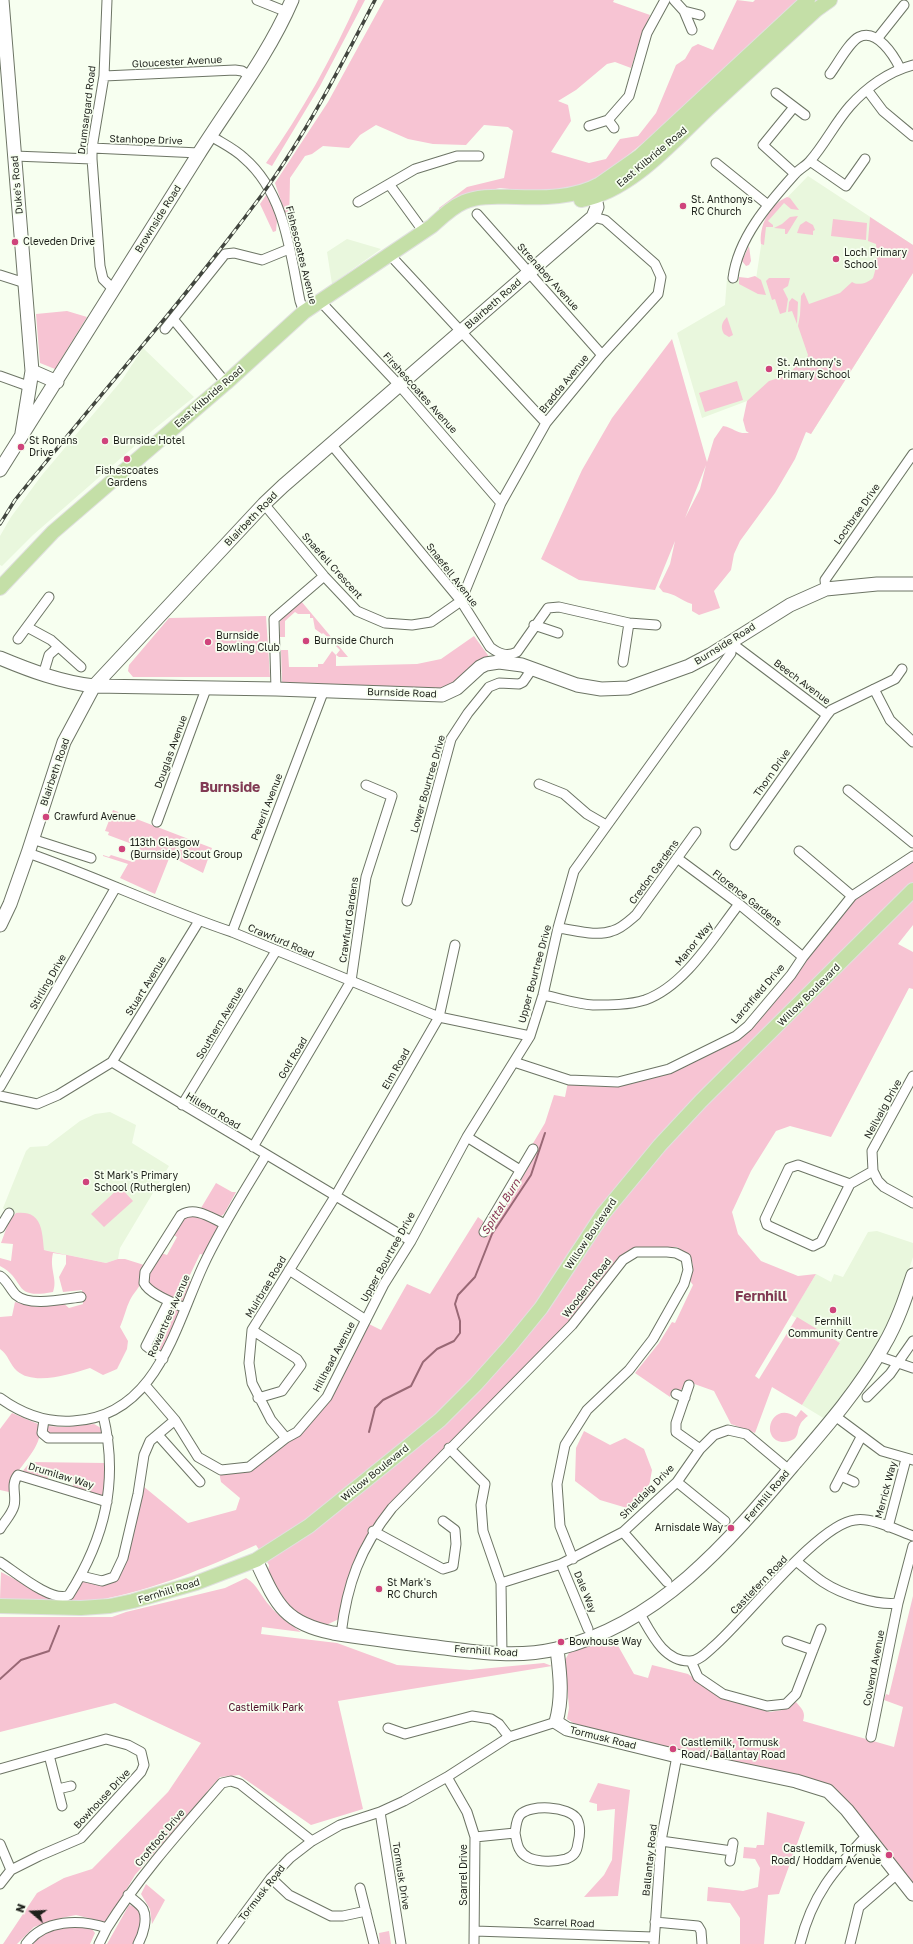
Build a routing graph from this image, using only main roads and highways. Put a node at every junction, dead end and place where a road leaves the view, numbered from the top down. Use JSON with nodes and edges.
{"nodes":[{"id":1,"x":808,"y":0,"type":"edge"},
{"id":2,"x":830,"y":0,"type":"edge"},
{"id":3,"x":594,"y":193,"type":"junction"},
{"id":4,"x":0,"y":588,"type":"edge"},
{"id":5,"x":913,"y":890,"type":"edge"},
{"id":6,"x":256,"y":1560,"type":"joint"},
{"id":7,"x":0,"y":1606,"type":"edge"}],
"edges":[{"from":1,"to":3,"type":"main road","name":"East Kilbride Road"},
{"from":2,"to":3,"type":"main road","name":"East Kilbride Road"},
{"from":3,"to":4,"type":"main road","name":"East Kilbride Road"},
{"from":5,"to":6,"type":"main road","name":"Willow Boulevard"},
{"from":6,"to":7,"type":"main road","name":"Fernhill Road"}]}
